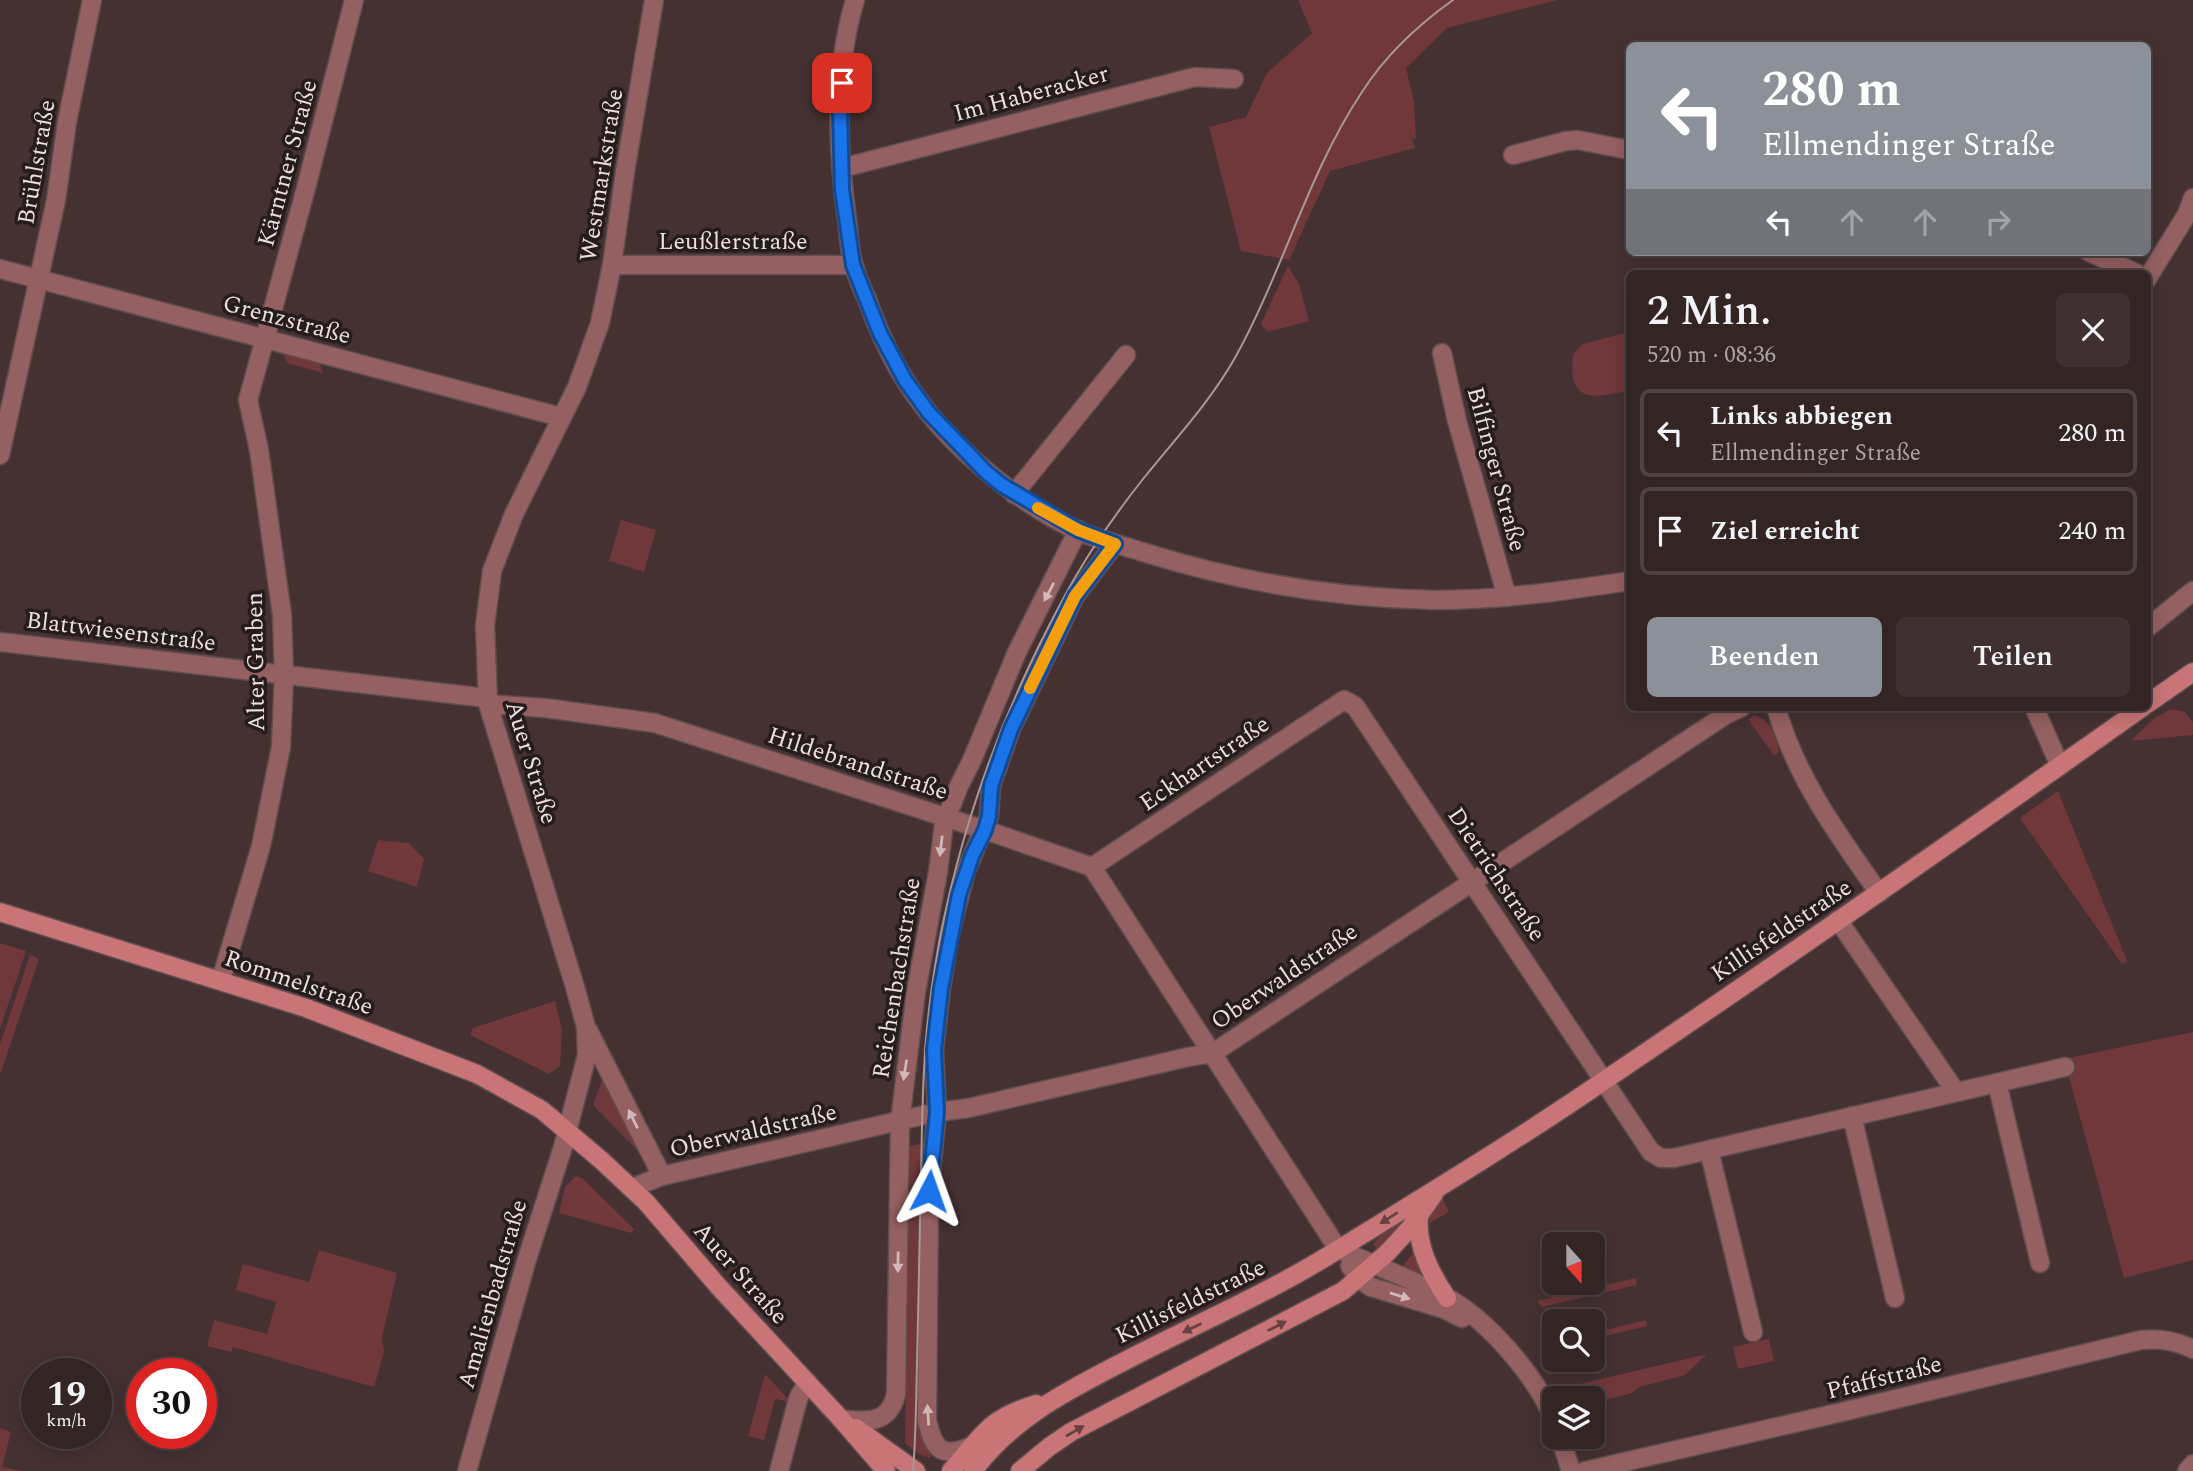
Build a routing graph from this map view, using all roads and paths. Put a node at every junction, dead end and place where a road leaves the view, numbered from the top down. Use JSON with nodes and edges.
{"nodes":[{"id":1,"x":92,"y":0,"type":"edge"},
{"id":2,"x":354,"y":0,"type":"edge"},
{"id":3,"x":654,"y":0,"type":"edge"},
{"id":4,"x":855,"y":0,"type":"edge"},
{"id":5,"x":1234,"y":79,"type":"dead end"},
{"id":6,"x":1626,"y":149,"type":"edge"},
{"id":7,"x":1513,"y":155,"type":"dead end"},
{"id":8,"x":842,"y":168,"type":"junction"},
{"id":9,"x":2191,"y":210,"type":"edge"},
{"id":10,"x":2097,"y":256,"type":"edge"},
{"id":11,"x":612,"y":265,"type":"junction"},
{"id":12,"x":853,"y":265,"type":"junction"},
{"id":13,"x":0,"y":269,"type":"edge"},
{"id":14,"x":2129,"y":270,"type":"edge"},
{"id":15,"x":2151,"y":273,"type":"edge"},
{"id":16,"x":39,"y":279,"type":"junction"},
{"id":17,"x":265,"y":339,"type":"junction"},
{"id":18,"x":1442,"y":353,"type":"dead end"},
{"id":19,"x":1126,"y":355,"type":"dead end"},
{"id":20,"x":589,"y":356,"type":"joint"},
{"id":21,"x":561,"y":417,"type":"junction"},
{"id":22,"x":0,"y":455,"type":"edge"},
{"id":23,"x":1014,"y":494,"type":"junction"},
{"id":24,"x":1078,"y":530,"type":"junction"},
{"id":25,"x":1115,"y":544,"type":"junction"},
{"id":26,"x":1626,"y":581,"type":"edge"},
{"id":27,"x":2193,"y":592,"type":"edge"},
{"id":28,"x":1507,"y":597,"type":"junction"},
{"id":29,"x":2151,"y":625,"type":"edge"},
{"id":30,"x":0,"y":642,"type":"edge"},
{"id":31,"x":2193,"y":672,"type":"edge"},
{"id":32,"x":284,"y":675,"type":"junction"},
{"id":33,"x":1344,"y":700,"type":"joint"},
{"id":34,"x":487,"y":701,"type":"junction"},
{"id":35,"x":2151,"y":702,"type":"edge"},
{"id":36,"x":1733,"y":711,"type":"edge"},
{"id":37,"x":1777,"y":711,"type":"edge"},
{"id":38,"x":2036,"y":711,"type":"edge"},
{"id":39,"x":2138,"y":711,"type":"edge"},
{"id":40,"x":2060,"y":766,"type":"junction"},
{"id":41,"x":946,"y":818,"type":"junction"},
{"id":42,"x":985,"y":830,"type":"junction"},
{"id":43,"x":1092,"y":867,"type":"junction"},
{"id":44,"x":1472,"y":881,"type":"junction"},
{"id":45,"x":1879,"y":893,"type":"junction"},
{"id":46,"x":0,"y":912,"type":"edge"},
{"id":47,"x":1838,"y":920,"type":"junction"},
{"id":48,"x":221,"y":981,"type":"junction"},
{"id":49,"x":586,"y":1027,"type":"junction"},
{"id":50,"x":1213,"y":1053,"type":"junction"},
{"id":51,"x":2065,"y":1067,"type":"dead end"},
{"id":52,"x":1605,"y":1081,"type":"junction"},
{"id":53,"x":1997,"y":1083,"type":"junction"},
{"id":54,"x":1956,"y":1092,"type":"junction"},
{"id":55,"x":937,"y":1112,"type":"junction"},
{"id":56,"x":1853,"y":1116,"type":"junction"},
{"id":57,"x":900,"y":1121,"type":"junction"},
{"id":58,"x":567,"y":1131,"type":"junction"},
{"id":59,"x":1709,"y":1150,"type":"junction"},
{"id":60,"x":662,"y":1176,"type":"junction"},
{"id":61,"x":1440,"y":1186,"type":"junction"},
{"id":62,"x":632,"y":1188,"type":"junction"},
{"id":63,"x":1419,"y":1216,"type":"junction"},
{"id":64,"x":1338,"y":1249,"type":"junction"},
{"id":65,"x":2040,"y":1263,"type":"dead end"},
{"id":66,"x":1374,"y":1265,"type":"junction"},
{"id":67,"x":1359,"y":1279,"type":"junction"},
{"id":68,"x":1447,"y":1298,"type":"junction"},
{"id":69,"x":1895,"y":1298,"type":"dead end"},
{"id":70,"x":1489,"y":1331,"type":"junction"},
{"id":71,"x":1753,"y":1332,"type":"dead end"},
{"id":72,"x":2193,"y":1349,"type":"edge"},
{"id":73,"x":807,"y":1382,"type":"junction"},
{"id":74,"x":1542,"y":1394,"type":"edge"},
{"id":75,"x":1052,"y":1399,"type":"junction"},
{"id":76,"x":841,"y":1419,"type":"junction"},
{"id":77,"x":969,"y":1447,"type":"junction"},
{"id":78,"x":1564,"y":1449,"type":"edge"},
{"id":79,"x":2193,"y":1464,"type":"edge"},
{"id":80,"x":467,"y":1471,"type":"edge"},
{"id":81,"x":779,"y":1471,"type":"edge"},
{"id":82,"x":886,"y":1471,"type":"edge"},
{"id":83,"x":916,"y":1471,"type":"edge"},
{"id":84,"x":951,"y":1471,"type":"edge"},
{"id":85,"x":973,"y":1471,"type":"edge"},
{"id":86,"x":1020,"y":1471,"type":"edge"},
{"id":87,"x":1572,"y":1471,"type":"edge"},
{"id":88,"x":1585,"y":1471,"type":"edge"},
{"id":89,"x":2187,"y":1471,"type":"edge"}],
"edges":[{"from":1,"to":16,"type":"street","name":"Brühlstraße"},
{"from":2,"to":17,"type":"street","name":"Kärntner Straße"},
{"from":3,"to":11,"type":"street","name":"Westmarkstraße"},
{"from":4,"to":8,"type":"street"},
{"from":5,"to":8,"type":"street","name":"Im Haberacker"},
{"from":6,"to":7,"type":"street"},
{"from":8,"to":12,"type":"street"},
{"from":9,"to":15,"type":"street"},
{"from":10,"to":14,"type":"street"},
{"from":11,"to":12,"type":"street","name":"Leußlerstraße"},
{"from":11,"to":20,"type":"street","name":"Westmarkstraße"},
{"from":12,"to":23,"type":"street"},
{"from":13,"to":16,"type":"street","name":"Grenzstraße"},
{"from":16,"to":17,"type":"street","name":"Grenzstraße"},
{"from":16,"to":22,"type":"street","name":"Brühlstraße"},
{"from":17,"to":21,"type":"street","name":"Grenzstraße"},
{"from":17,"to":32,"type":"street","name":"Alter Graben"},
{"from":18,"to":28,"type":"street","name":"Bilfinger Straße"},
{"from":19,"to":23,"type":"street"},
{"from":20,"to":21,"type":"street","name":"Auer Straße"},
{"from":21,"to":34,"type":"street","name":"Auer Straße"},
{"from":23,"to":24,"type":"street"},
{"from":24,"to":25,"type":"street"},
{"from":24,"to":41,"type":"street","name":"Reichenbachstraße","one_way":true},
{"from":25,"to":28,"type":"street"},
{"from":25,"to":42,"type":"street","name":"Reichenbachstraße"},
{"from":26,"to":28,"type":"street"},
{"from":27,"to":29,"type":"street"},
{"from":30,"to":32,"type":"street","name":"Blattwiesenstraße"},
{"from":31,"to":35,"type":"main road","name":"Killisfeldstraße"},
{"from":32,"to":34,"type":"street","name":"Blattwiesenstraße"},
{"from":32,"to":48,"type":"street","name":"Alter Graben"},
{"from":33,"to":43,"type":"street","name":"Eckhartstraße"},
{"from":33,"to":44,"type":"street","name":"Dietrichstraße"},
{"from":34,"to":41,"type":"street","name":"Hildebrandstraße"},
{"from":34,"to":49,"type":"street","name":"Auer Straße"},
{"from":36,"to":44,"type":"street","name":"Oberwaldstraße"},
{"from":37,"to":45,"type":"street"},
{"from":38,"to":40,"type":"street"},
{"from":39,"to":40,"type":"main road","name":"Killisfeldstraße"},
{"from":40,"to":45,"type":"main road","name":"Killisfeldstraße"},
{"from":41,"to":42,"type":"street","name":"Hildebrandstraße"},
{"from":41,"to":57,"type":"street","name":"Reichenbachstraße","one_way":true},
{"from":42,"to":43,"type":"street","name":"Hildebrandstraße"},
{"from":42,"to":55,"type":"street","name":"Reichenbachstraße"},
{"from":43,"to":50,"type":"street"},
{"from":44,"to":50,"type":"street","name":"Oberwaldstraße"},
{"from":44,"to":52,"type":"street","name":"Dietrichstraße"},
{"from":45,"to":47,"type":"main road","name":"Killisfeldstraße"},
{"from":46,"to":48,"type":"main road","name":"Rommelstraße"},
{"from":47,"to":52,"type":"main road","name":"Killisfeldstraße"},
{"from":47,"to":54,"type":"street"},
{"from":48,"to":58,"type":"main road","name":"Rommelstraße"},
{"from":49,"to":58,"type":"street","name":"Auer Straße"},
{"from":60,"to":49,"type":"street","name":"Auer Straße","one_way":true},
{"from":50,"to":55,"type":"street","name":"Oberwaldstraße"},
{"from":50,"to":64,"type":"street"},
{"from":51,"to":53,"type":"street","name":"Dietrichstraße"},
{"from":52,"to":59,"type":"street","name":"Dietrichstraße"},
{"from":52,"to":61,"type":"main road","name":"Killisfeldstraße"},
{"from":53,"to":54,"type":"street","name":"Dietrichstraße"},
{"from":53,"to":65,"type":"street"},
{"from":54,"to":56,"type":"street","name":"Dietrichstraße"},
{"from":55,"to":57,"type":"street","name":"Oberwaldstraße"},
{"from":77,"to":55,"type":"street","name":"Reichenbachstraße","one_way":true},
{"from":56,"to":59,"type":"street","name":"Dietrichstraße"},
{"from":56,"to":69,"type":"street"},
{"from":57,"to":60,"type":"street","name":"Oberwaldstraße"},
{"from":57,"to":76,"type":"street","name":"Reichenbachstraße","one_way":true},
{"from":58,"to":62,"type":"main road","name":"Auer Straße"},
{"from":58,"to":80,"type":"street","name":"Amalienbadstraße"},
{"from":59,"to":71,"type":"street"},
{"from":60,"to":62,"type":"street","name":"Oberwaldstraße"},
{"from":61,"to":63,"type":"main road","name":"Killisfeldstraße"},
{"from":61,"to":64,"type":"main road","name":"Killisfeldstraße","one_way":true},
{"from":62,"to":73,"type":"main road","name":"Auer Straße"},
{"from":63,"to":66,"type":"main road","name":"Killisfeldstraße"},
{"from":63,"to":68,"type":"main road"},
{"from":64,"to":66,"type":"street"},
{"from":64,"to":67,"type":"street"},
{"from":64,"to":75,"type":"main road","name":"Killisfeldstraße","one_way":true},
{"from":66,"to":67,"type":"main road","name":"Killisfeldstraße"},
{"from":66,"to":68,"type":"street"},
{"from":67,"to":70,"type":"street","one_way":true},
{"from":86,"to":67,"type":"main road","name":"Killisfeldstraße","one_way":true},
{"from":68,"to":70,"type":"street"},
{"from":70,"to":74,"type":"street"},
{"from":72,"to":88,"type":"street","name":"Pfaffstraße"},
{"from":73,"to":76,"type":"main road","name":"Auer Straße"},
{"from":73,"to":81,"type":"street"},
{"from":75,"to":77,"type":"main road"},
{"from":75,"to":85,"type":"main road","name":"Killisfeldstraße"},
{"from":76,"to":82,"type":"main road","name":"Auer Straße"},
{"from":76,"to":83,"type":"main road"},
{"from":77,"to":84,"type":"main road"},
{"from":78,"to":87,"type":"street"},
{"from":79,"to":89,"type":"street"}]}
